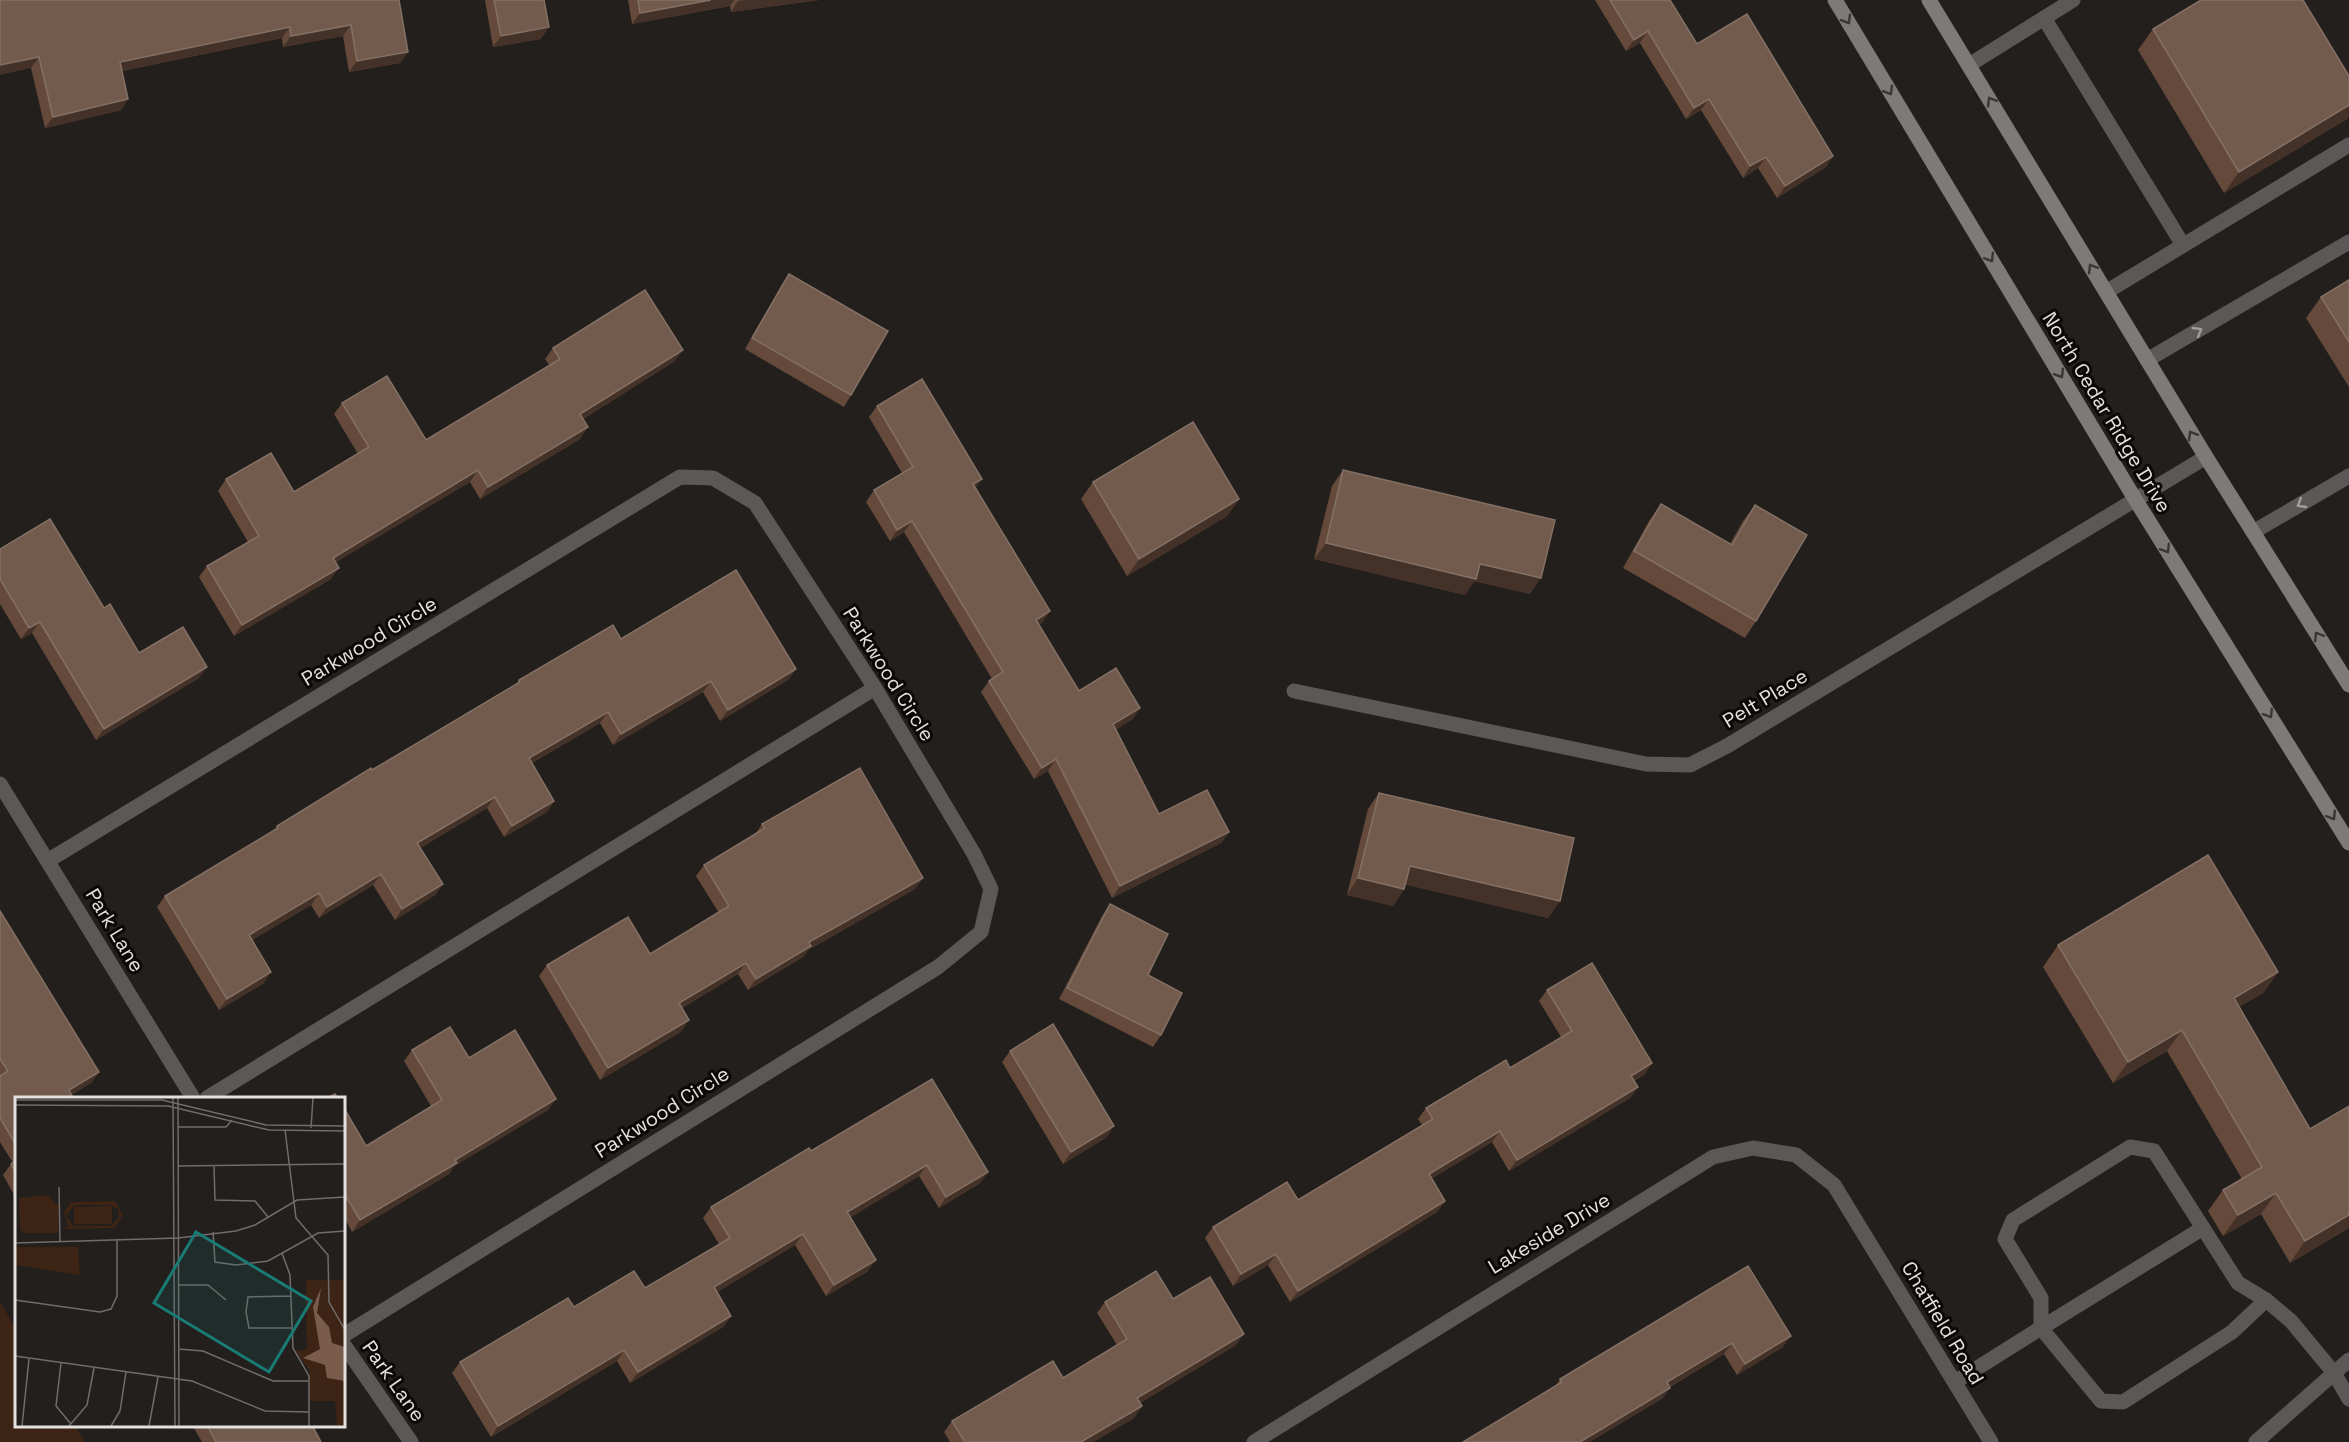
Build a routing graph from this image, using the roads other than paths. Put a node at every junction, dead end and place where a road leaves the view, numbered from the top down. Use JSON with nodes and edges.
{"nodes":[{"id":1,"x":1834,"y":0,"type":"edge"},
{"id":2,"x":1929,"y":0,"type":"edge"},
{"id":3,"x":2073,"y":0,"type":"edge"},
{"id":4,"x":2044,"y":18,"type":"junction"},
{"id":5,"x":1969,"y":65,"type":"junction"},
{"id":6,"x":2349,"y":145,"type":"edge"},
{"id":7,"x":2349,"y":242,"type":"edge"},
{"id":8,"x":2182,"y":245,"type":"junction"},
{"id":9,"x":2106,"y":292,"type":"junction"},
{"id":10,"x":2147,"y":360,"type":"junction"},
{"id":11,"x":2206,"y":457,"type":"junction"},
{"id":12,"x":2349,"y":476,"type":"edge"},
{"id":13,"x":2135,"y":499,"type":"junction"},
{"id":14,"x":2253,"y":532,"type":"junction"},
{"id":15,"x":2349,"y":686,"type":"edge"},
{"id":16,"x":875,"y":688,"type":"junction"},
{"id":17,"x":1294,"y":691,"type":"dead end"},
{"id":18,"x":0,"y":784,"type":"edge"},
{"id":19,"x":2349,"y":843,"type":"edge"},
{"id":20,"x":49,"y":860,"type":"junction"},
{"id":21,"x":192,"y":1097,"type":"edge"},
{"id":22,"x":209,"y":1097,"type":"edge"},
{"id":23,"x":1860,"y":1227,"type":"joint"},
{"id":24,"x":2203,"y":1228,"type":"junction"},
{"id":25,"x":2265,"y":1300,"type":"junction"},
{"id":26,"x":2042,"y":1328,"type":"junction"},
{"id":27,"x":345,"y":1334,"type":"edge"},
{"id":28,"x":345,"y":1346,"type":"edge"},
{"id":29,"x":2349,"y":1360,"type":"edge"},
{"id":30,"x":2334,"y":1373,"type":"junction"},
{"id":31,"x":1955,"y":1382,"type":"junction"},
{"id":32,"x":2349,"y":1399,"type":"edge"},
{"id":33,"x":411,"y":1442,"type":"edge"},
{"id":34,"x":1254,"y":1442,"type":"edge"},
{"id":35,"x":1991,"y":1442,"type":"edge"},
{"id":36,"x":2256,"y":1442,"type":"edge"}],
"edges":[{"from":1,"to":13,"type":"main road","name":"North Cedar Ridge Drive","one_way":true},
{"from":2,"to":5,"type":"main road"},
{"from":3,"to":4,"type":"street"},
{"from":4,"to":5,"type":"street"},
{"from":4,"to":8,"type":"street"},
{"from":9,"to":5,"type":"main road","one_way":true},
{"from":6,"to":8,"type":"street"},
{"from":10,"to":7,"type":"street","one_way":true},
{"from":8,"to":9,"type":"street"},
{"from":9,"to":10,"type":"main road"},
{"from":11,"to":10,"type":"main road","one_way":true},
{"from":11,"to":13,"type":"street","name":"Pelt Place"},
{"from":11,"to":14,"type":"main road"},
{"from":12,"to":14,"type":"street","one_way":true},
{"from":13,"to":17,"type":"street","name":"Pelt Place"},
{"from":13,"to":19,"type":"main road","name":"North Cedar Ridge Drive","one_way":true},
{"from":15,"to":14,"type":"main road","one_way":true},
{"from":16,"to":20,"type":"street","name":"Parkwood Circle"},
{"from":16,"to":22,"type":"street"},
{"from":16,"to":27,"type":"street","name":"Parkwood Circle"},
{"from":18,"to":20,"type":"street","name":"Park Lane"},
{"from":20,"to":21,"type":"street","name":"Park Lane"},
{"from":23,"to":31,"type":"street","name":"Chatfield Road"},
{"from":23,"to":34,"type":"street","name":"Lakeside Drive"},
{"from":24,"to":25,"type":"street"},
{"from":24,"to":26,"type":"street"},
{"from":24,"to":26,"type":"street"},
{"from":25,"to":26,"type":"street"},
{"from":25,"to":30,"type":"street"},
{"from":26,"to":31,"type":"street"},
{"from":28,"to":33,"type":"street","name":"Park Lane"},
{"from":29,"to":30,"type":"street"},
{"from":30,"to":32,"type":"street"},
{"from":30,"to":36,"type":"street"},
{"from":31,"to":35,"type":"street","name":"Chatfield Road"}]}
